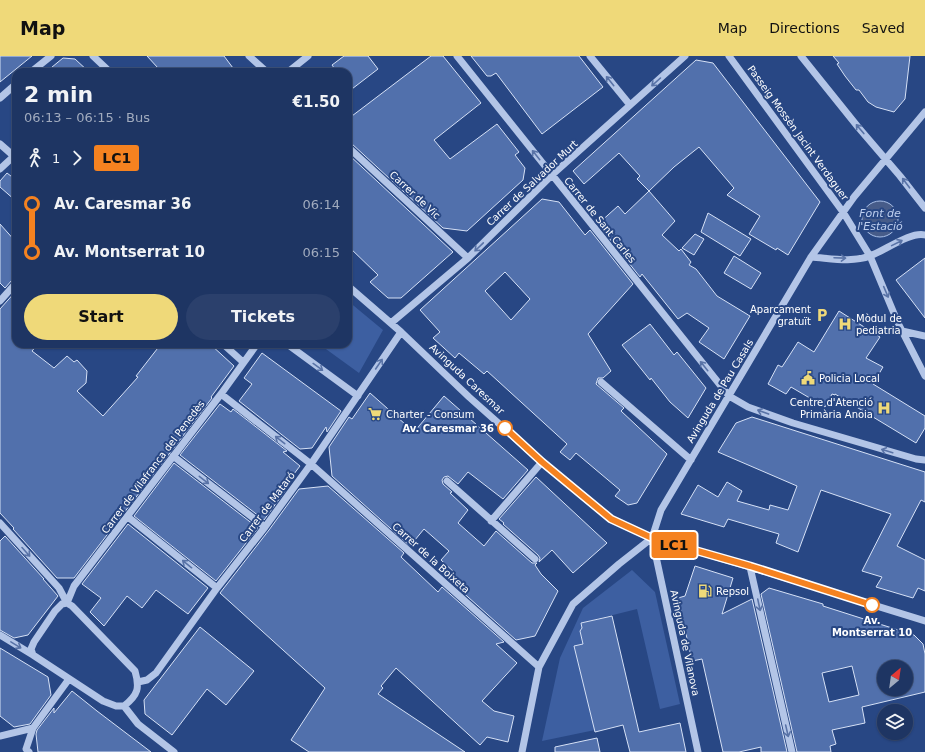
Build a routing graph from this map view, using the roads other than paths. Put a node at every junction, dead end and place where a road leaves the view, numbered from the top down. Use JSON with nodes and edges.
{"nodes":[{"id":1,"x":51,"y":56,"type":"edge"},
{"id":2,"x":92,"y":56,"type":"edge"},
{"id":3,"x":249,"y":56,"type":"edge"},
{"id":4,"x":308,"y":56,"type":"edge"},
{"id":5,"x":457,"y":56,"type":"edge"},
{"id":6,"x":590,"y":56,"type":"edge"},
{"id":7,"x":685,"y":56,"type":"edge"},
{"id":8,"x":729,"y":56,"type":"edge"},
{"id":9,"x":800,"y":56,"type":"edge"},
{"id":10,"x":36,"y":68,"type":"edge"},
{"id":11,"x":106,"y":68,"type":"edge"},
{"id":12,"x":262,"y":68,"type":"edge"},
{"id":13,"x":293,"y":68,"type":"edge"},
{"id":14,"x":12,"y":88,"type":"edge"},
{"id":15,"x":0,"y":98,"type":"edge"},
{"id":16,"x":630,"y":105,"type":"junction"},
{"id":17,"x":925,"y":113,"type":"edge"},
{"id":18,"x":0,"y":144,"type":"edge"},
{"id":19,"x":352,"y":151,"type":"edge"},
{"id":20,"x":12,"y":154,"type":"edge"},
{"id":21,"x":12,"y":159,"type":"edge"},
{"id":22,"x":886,"y":159,"type":"junction"},
{"id":23,"x":0,"y":169,"type":"edge"},
{"id":24,"x":552,"y":175,"type":"junction"},
{"id":25,"x":925,"y":208,"type":"edge"},
{"id":26,"x":843,"y":212,"type":"junction"},
{"id":27,"x":925,"y":235,"type":"edge"},
{"id":28,"x":870,"y":256,"type":"junction"},
{"id":29,"x":811,"y":257,"type":"junction"},
{"id":30,"x":468,"y":258,"type":"junction"},
{"id":31,"x":12,"y":288,"type":"edge"},
{"id":32,"x":352,"y":289,"type":"edge"},
{"id":33,"x":0,"y":301,"type":"edge"},
{"id":34,"x":391,"y":323,"type":"junction"},
{"id":35,"x":902,"y":331,"type":"junction"},
{"id":36,"x":401,"y":332,"type":"junction"},
{"id":37,"x":925,"y":336,"type":"edge"},
{"id":38,"x":227,"y":348,"type":"edge"},
{"id":39,"x":254,"y":348,"type":"edge"},
{"id":40,"x":292,"y":348,"type":"edge"},
{"id":41,"x":243,"y":362,"type":"junction"},
{"id":42,"x":925,"y":376,"type":"edge"},
{"id":43,"x":601,"y":382,"type":"dead end"},
{"id":44,"x":221,"y":394,"type":"junction"},
{"id":45,"x":358,"y":396,"type":"junction"},
{"id":46,"x":729,"y":396,"type":"junction"},
{"id":47,"x":173,"y":456,"type":"junction"},
{"id":48,"x":691,"y":460,"type":"junction"},
{"id":49,"x":925,"y":460,"type":"edge"},
{"id":50,"x":542,"y":462,"type":"junction"},
{"id":51,"x":311,"y":464,"type":"junction"},
{"id":52,"x":447,"y":481,"type":"dead end"},
{"id":53,"x":128,"y":517,"type":"junction"},
{"id":54,"x":491,"y":521,"type":"junction"},
{"id":55,"x":0,"y":523,"type":"edge"},
{"id":56,"x":265,"y":527,"type":"junction"},
{"id":57,"x":652,"y":538,"type":"junction"},
{"id":58,"x":534,"y":560,"type":"dead end"},
{"id":59,"x":750,"y":566,"type":"junction"},
{"id":60,"x":217,"y":588,"type":"junction"},
{"id":61,"x":67,"y":603,"type":"junction"},
{"id":62,"x":925,"y":621,"type":"edge"},
{"id":63,"x":0,"y":635,"type":"edge"},
{"id":64,"x":33,"y":655,"type":"junction"},
{"id":65,"x":538,"y":667,"type":"junction"},
{"id":66,"x":69,"y":679,"type":"junction"},
{"id":67,"x":138,"y":682,"type":"junction"},
{"id":68,"x":124,"y":706,"type":"junction"},
{"id":69,"x":33,"y":728,"type":"junction"},
{"id":70,"x":0,"y":736,"type":"edge"},
{"id":71,"x":29,"y":752,"type":"edge"},
{"id":72,"x":174,"y":752,"type":"edge"},
{"id":73,"x":522,"y":752,"type":"edge"},
{"id":74,"x":698,"y":752,"type":"edge"},
{"id":75,"x":792,"y":752,"type":"edge"}],
"edges":[{"from":1,"to":10,"type":"street"},
{"from":2,"to":11,"type":"street"},
{"from":3,"to":12,"type":"street"},
{"from":4,"to":13,"type":"street"},
{"from":24,"to":5,"type":"street","name":"Carrer de Sant Carles","one_way":true},
{"from":16,"to":6,"type":"street","one_way":true},
{"from":7,"to":16,"type":"street","name":"Carrer de Salvador Murt","one_way":true},
{"from":8,"to":26,"type":"street","name":"Passeig Mossèn Jacint Verdaguer"},
{"from":22,"to":9,"type":"street","one_way":true},
{"from":14,"to":15,"type":"street"},
{"from":16,"to":24,"type":"street","name":"Carrer de Salvador Murt"},
{"from":17,"to":22,"type":"street","name":"Avinguda de Pau Casals"},
{"from":18,"to":20,"type":"street"},
{"from":19,"to":30,"type":"street","name":"Carrer de Vic"},
{"from":21,"to":23,"type":"street"},
{"from":25,"to":22,"type":"street","one_way":true},
{"from":22,"to":26,"type":"street","name":"Avinguda de Pau Casals"},
{"from":24,"to":30,"type":"street","name":"Carrer de Salvador Murt","one_way":true},
{"from":46,"to":24,"type":"street","name":"Carrer de Sant Carles","one_way":true},
{"from":26,"to":28,"type":"street","name":"Passeig Mossèn Jacint Verdaguer"},
{"from":26,"to":29,"type":"street","name":"Avinguda de Pau Casals"},
{"from":28,"to":27,"type":"street","one_way":true},
{"from":29,"to":28,"type":"street","one_way":true},
{"from":28,"to":35,"type":"street","name":"Passeig Mossèn Jacint Verdaguer","one_way":true},
{"from":29,"to":46,"type":"street","name":"Avinguda de Pau Casals"},
{"from":30,"to":34,"type":"street","name":"Carrer de Salvador Murt"},
{"from":31,"to":33,"type":"street"},
{"from":32,"to":34,"type":"street","name":"Avinguda Caresmar"},
{"from":34,"to":36,"type":"street","name":"Avinguda Caresmar"},
{"from":35,"to":37,"type":"street"},
{"from":35,"to":42,"type":"street","name":"Passeig Mossèn Jacint Verdaguer"},
{"from":45,"to":36,"type":"street","name":"Carrer de Mataró","one_way":true},
{"from":36,"to":50,"type":"street","name":"Avinguda Caresmar"},
{"from":38,"to":41,"type":"street"},
{"from":39,"to":41,"type":"street","name":"Carrer de Vilafranca del Penedès"},
{"from":40,"to":45,"type":"street","one_way":true},
{"from":41,"to":44,"type":"street","name":"Carrer de Vilafranca del Penedès"},
{"from":43,"to":48,"type":"street"},
{"from":44,"to":47,"type":"street","name":"Carrer de Vilafranca del Penedès"},
{"from":51,"to":44,"type":"street","name":"Carrer de la Boixeta","one_way":true},
{"from":45,"to":51,"type":"street","name":"Carrer de Mataró"},
{"from":46,"to":48,"type":"street","name":"Avinguda de Pau Casals"},
{"from":49,"to":46,"type":"street","one_way":true},
{"from":47,"to":53,"type":"street","name":"Carrer de Vilafranca del Penedès"},
{"from":47,"to":56,"type":"street","one_way":true},
{"from":48,"to":57,"type":"street","name":"Avinguda de Pau Casals"},
{"from":50,"to":54,"type":"street"},
{"from":50,"to":57,"type":"street","name":"Avinguda Caresmar"},
{"from":51,"to":56,"type":"street","name":"Carrer de Mataró"},
{"from":51,"to":65,"type":"street","name":"Carrer de la Boixeta"},
{"from":52,"to":54,"type":"street"},
{"from":60,"to":53,"type":"street","one_way":true},
{"from":53,"to":61,"type":"street","name":"Carrer de Vilafranca del Penedès"},
{"from":54,"to":58,"type":"street"},
{"from":55,"to":61,"type":"street","one_way":true},
{"from":56,"to":60,"type":"street","name":"Carrer de Mataró"},
{"from":57,"to":59,"type":"street","name":"Avinguda Caresmar"},
{"from":57,"to":65,"type":"street"},
{"from":57,"to":74,"type":"street","name":"Avinguda de Vilanova"},
{"from":59,"to":62,"type":"street","name":"Avinguda Caresmar"},
{"from":59,"to":75,"type":"street","one_way":true},
{"from":60,"to":67,"type":"street","name":"Carrer de Mataró"},
{"from":61,"to":64,"type":"street"},
{"from":61,"to":67,"type":"street"},
{"from":63,"to":64,"type":"street","one_way":true},
{"from":64,"to":66,"type":"street"},
{"from":65,"to":73,"type":"street"},
{"from":66,"to":68,"type":"street"},
{"from":66,"to":69,"type":"street"},
{"from":67,"to":68,"type":"street"},
{"from":68,"to":72,"type":"street"},
{"from":69,"to":70,"type":"street"},
{"from":69,"to":71,"type":"street"}]}
